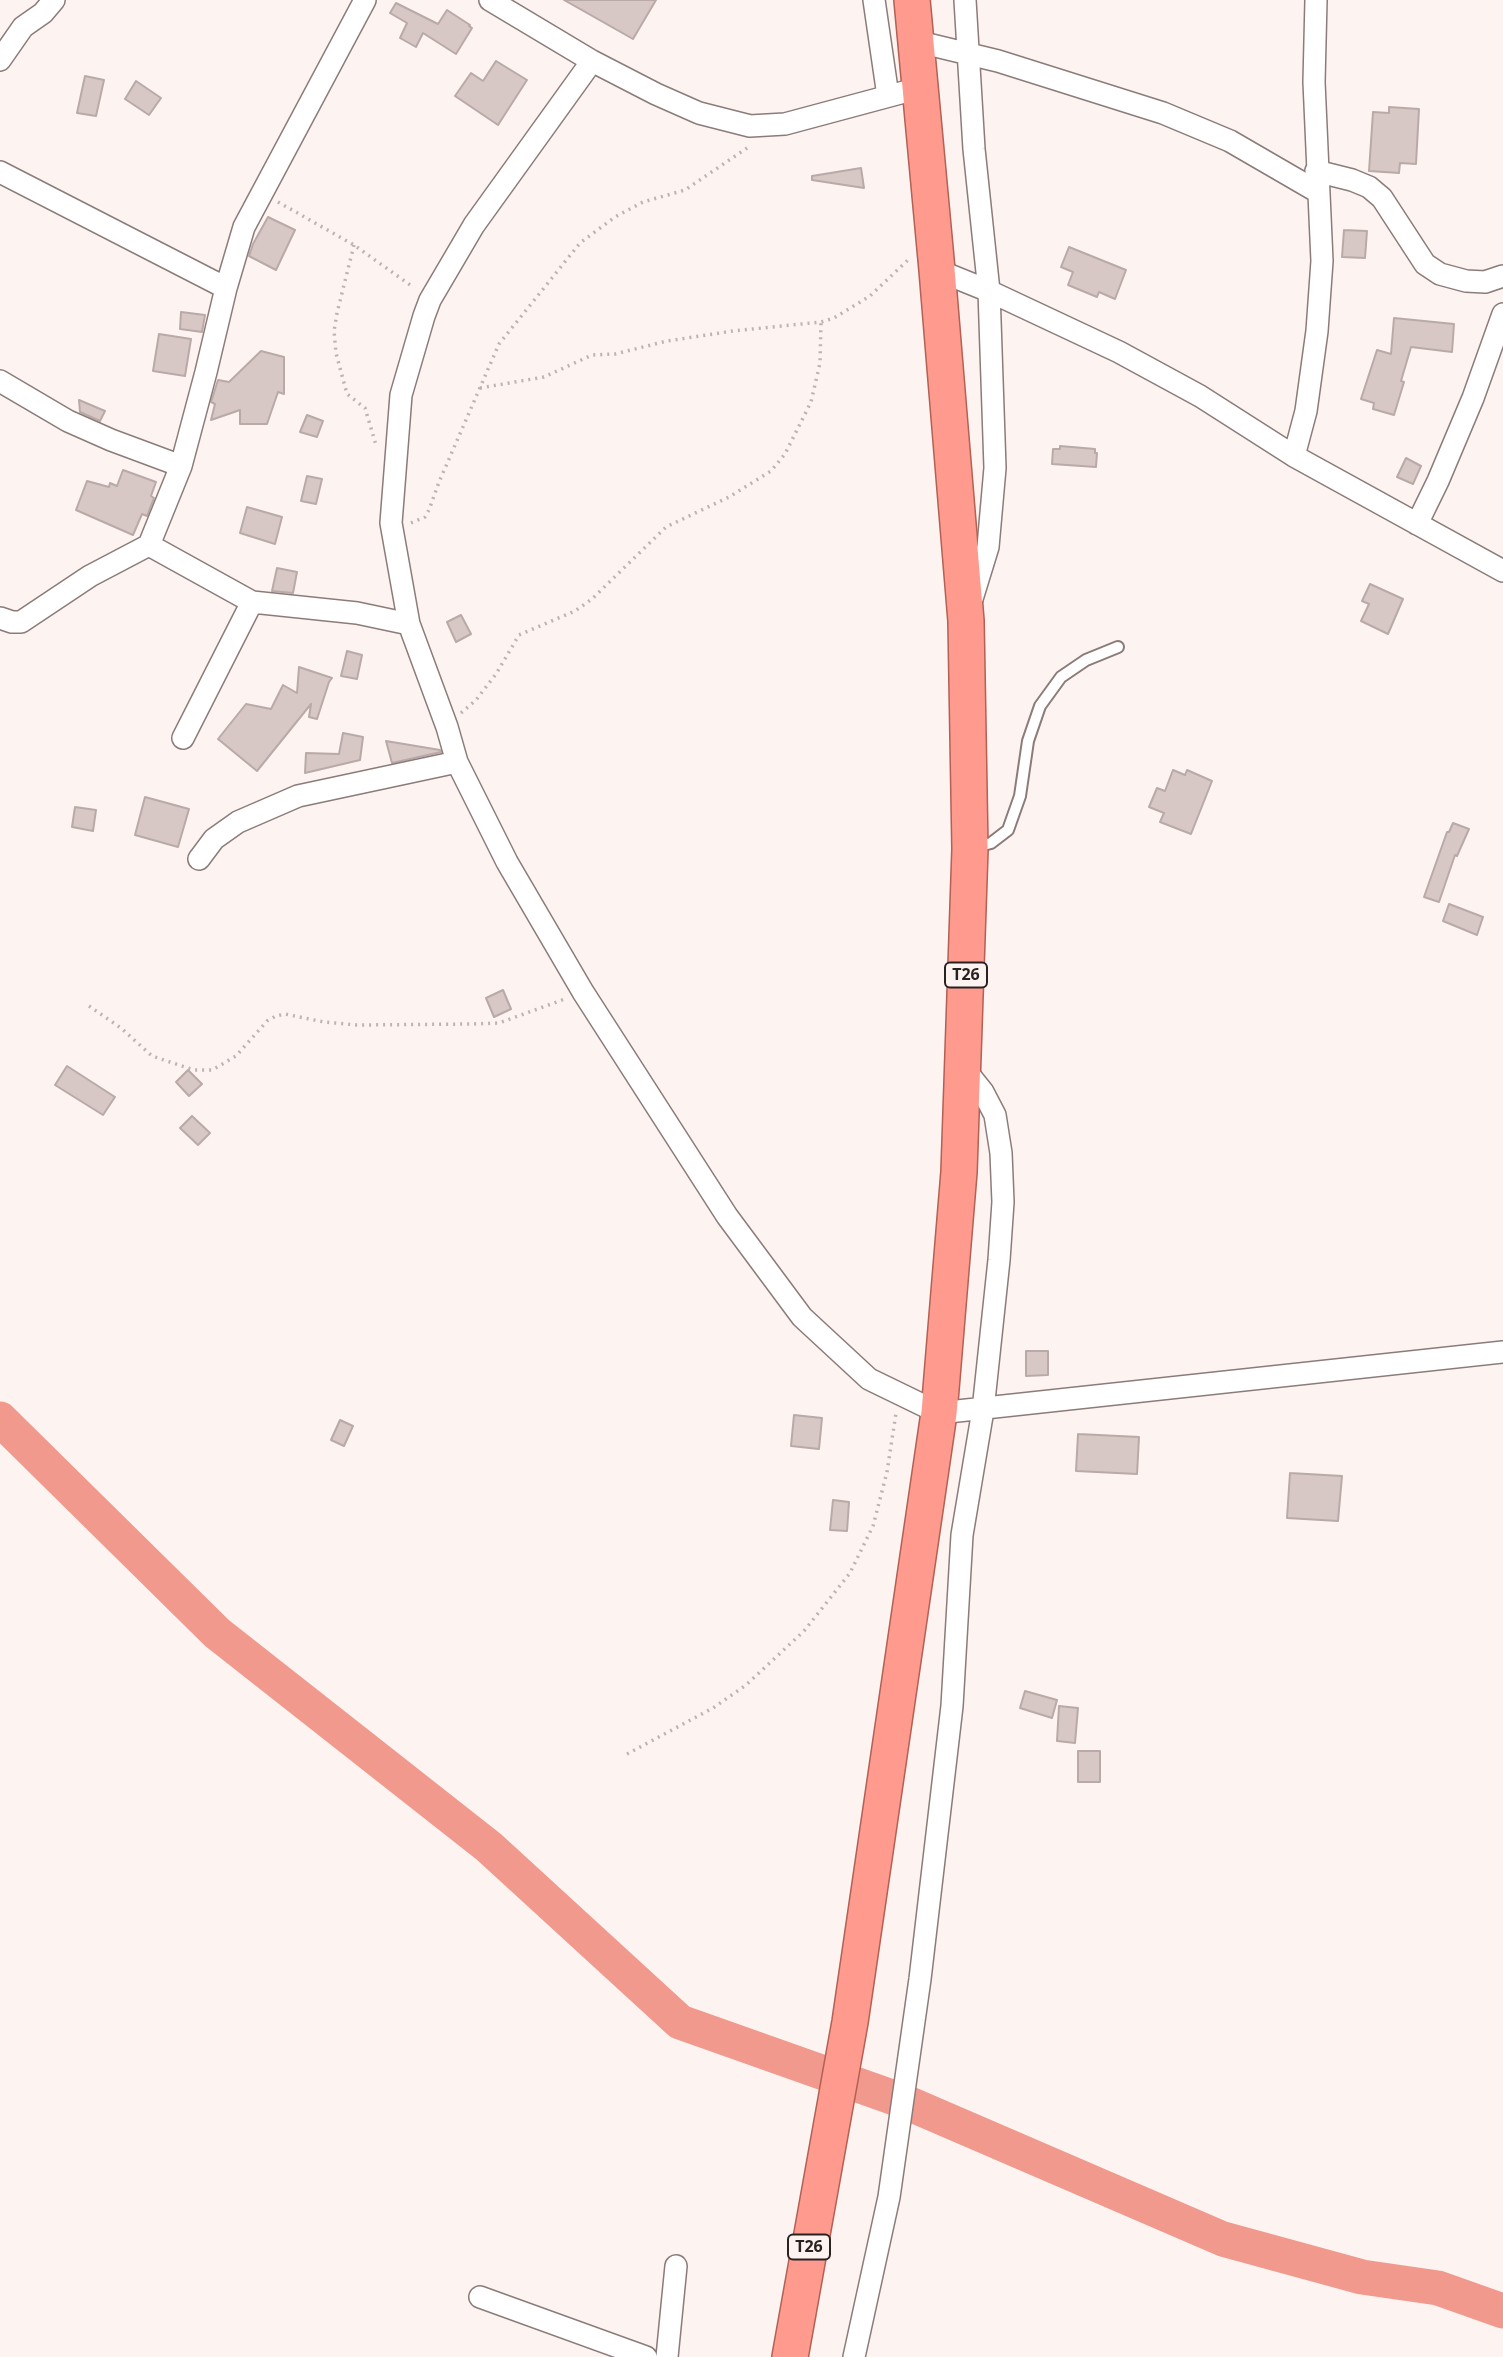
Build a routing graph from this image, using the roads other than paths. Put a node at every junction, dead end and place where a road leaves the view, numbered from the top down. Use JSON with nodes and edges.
{"nodes":[{"id":1,"x":54,"y":0,"type":"edge"},
{"id":2,"x":365,"y":0,"type":"edge"},
{"id":3,"x":490,"y":0,"type":"edge"},
{"id":4,"x":874,"y":0,"type":"edge"},
{"id":5,"x":912,"y":0,"type":"edge"},
{"id":6,"x":965,"y":0,"type":"edge"},
{"id":7,"x":1316,"y":0,"type":"edge"},
{"id":8,"x":915,"y":41,"type":"junction"},
{"id":9,"x":967,"y":54,"type":"junction"},
{"id":10,"x":0,"y":61,"type":"edge"},
{"id":11,"x":592,"y":61,"type":"junction"},
{"id":12,"x":904,"y":92,"type":"junction"},
{"id":13,"x":1316,"y":171,"type":"junction"},
{"id":14,"x":0,"y":172,"type":"edge"},
{"id":15,"x":1318,"y":192,"type":"junction"},
{"id":16,"x":937,"y":271,"type":"junction"},
{"id":17,"x":1503,"y":276,"type":"edge"},
{"id":18,"x":226,"y":288,"type":"junction"},
{"id":19,"x":989,"y":291,"type":"junction"},
{"id":20,"x":1503,"y":314,"type":"edge"},
{"id":21,"x":0,"y":381,"type":"edge"},
{"id":22,"x":1294,"y":456,"type":"junction"},
{"id":23,"x":181,"y":466,"type":"junction"},
{"id":24,"x":1417,"y":524,"type":"junction"},
{"id":25,"x":149,"y":545,"type":"junction"},
{"id":26,"x":1503,"y":571,"type":"edge"},
{"id":27,"x":252,"y":602,"type":"junction"},
{"id":28,"x":0,"y":618,"type":"edge"},
{"id":29,"x":965,"y":621,"type":"junction"},
{"id":30,"x":409,"y":624,"type":"junction"},
{"id":31,"x":1118,"y":648,"type":"dead end"},
{"id":32,"x":183,"y":738,"type":"dead end"},
{"id":33,"x":457,"y":762,"type":"junction"},
{"id":34,"x":970,"y":849,"type":"junction"},
{"id":35,"x":199,"y":859,"type":"dead end"},
{"id":36,"x":963,"y":1067,"type":"junction"},
{"id":37,"x":1503,"y":1352,"type":"edge"},
{"id":38,"x":983,"y":1410,"type":"junction"},
{"id":39,"x":939,"y":1413,"type":"junction"},
{"id":40,"x":676,"y":2266,"type":"dead end"},
{"id":41,"x":480,"y":2297,"type":"dead end"},
{"id":42,"x":646,"y":2357,"type":"edge"},
{"id":43,"x":667,"y":2357,"type":"edge"},
{"id":44,"x":790,"y":2357,"type":"edge"},
{"id":45,"x":854,"y":2357,"type":"edge"}],
"edges":[{"from":1,"to":10,"type":"street"},
{"from":2,"to":18,"type":"street"},
{"from":3,"to":11,"type":"street"},
{"from":4,"to":12,"type":"street"},
{"from":5,"to":8,"type":"highway","number":"T26"},
{"from":6,"to":9,"type":"street"},
{"from":7,"to":13,"type":"street"},
{"from":8,"to":9,"type":"street"},
{"from":8,"to":12,"type":"highway","number":"T26"},
{"from":9,"to":15,"type":"street"},
{"from":9,"to":19,"type":"street"},
{"from":11,"to":12,"type":"street"},
{"from":11,"to":30,"type":"street"},
{"from":12,"to":16,"type":"highway","number":"T26"},
{"from":13,"to":15,"type":"street"},
{"from":13,"to":17,"type":"street"},
{"from":14,"to":18,"type":"street"},
{"from":15,"to":22,"type":"street"},
{"from":16,"to":19,"type":"street"},
{"from":16,"to":29,"type":"highway","number":"T26"},
{"from":18,"to":23,"type":"street"},
{"from":19,"to":22,"type":"street"},
{"from":19,"to":29,"type":"street"},
{"from":20,"to":24,"type":"street"},
{"from":21,"to":23,"type":"street"},
{"from":22,"to":24,"type":"street"},
{"from":23,"to":25,"type":"street"},
{"from":24,"to":26,"type":"street"},
{"from":25,"to":27,"type":"street"},
{"from":25,"to":28,"type":"street"},
{"from":27,"to":30,"type":"street"},
{"from":27,"to":32,"type":"street"},
{"from":29,"to":34,"type":"highway","number":"T26"},
{"from":30,"to":33,"type":"street"},
{"from":31,"to":34,"type":"lane"},
{"from":33,"to":35,"type":"street"},
{"from":33,"to":39,"type":"street"},
{"from":34,"to":36,"type":"highway","number":"T26"},
{"from":36,"to":38,"type":"street"},
{"from":36,"to":39,"type":"highway","number":"T26"},
{"from":37,"to":38,"type":"street"},
{"from":38,"to":39,"type":"street"},
{"from":38,"to":45,"type":"street"},
{"from":39,"to":44,"type":"highway","number":"T26"},
{"from":40,"to":43,"type":"street"},
{"from":41,"to":42,"type":"street"}]}
